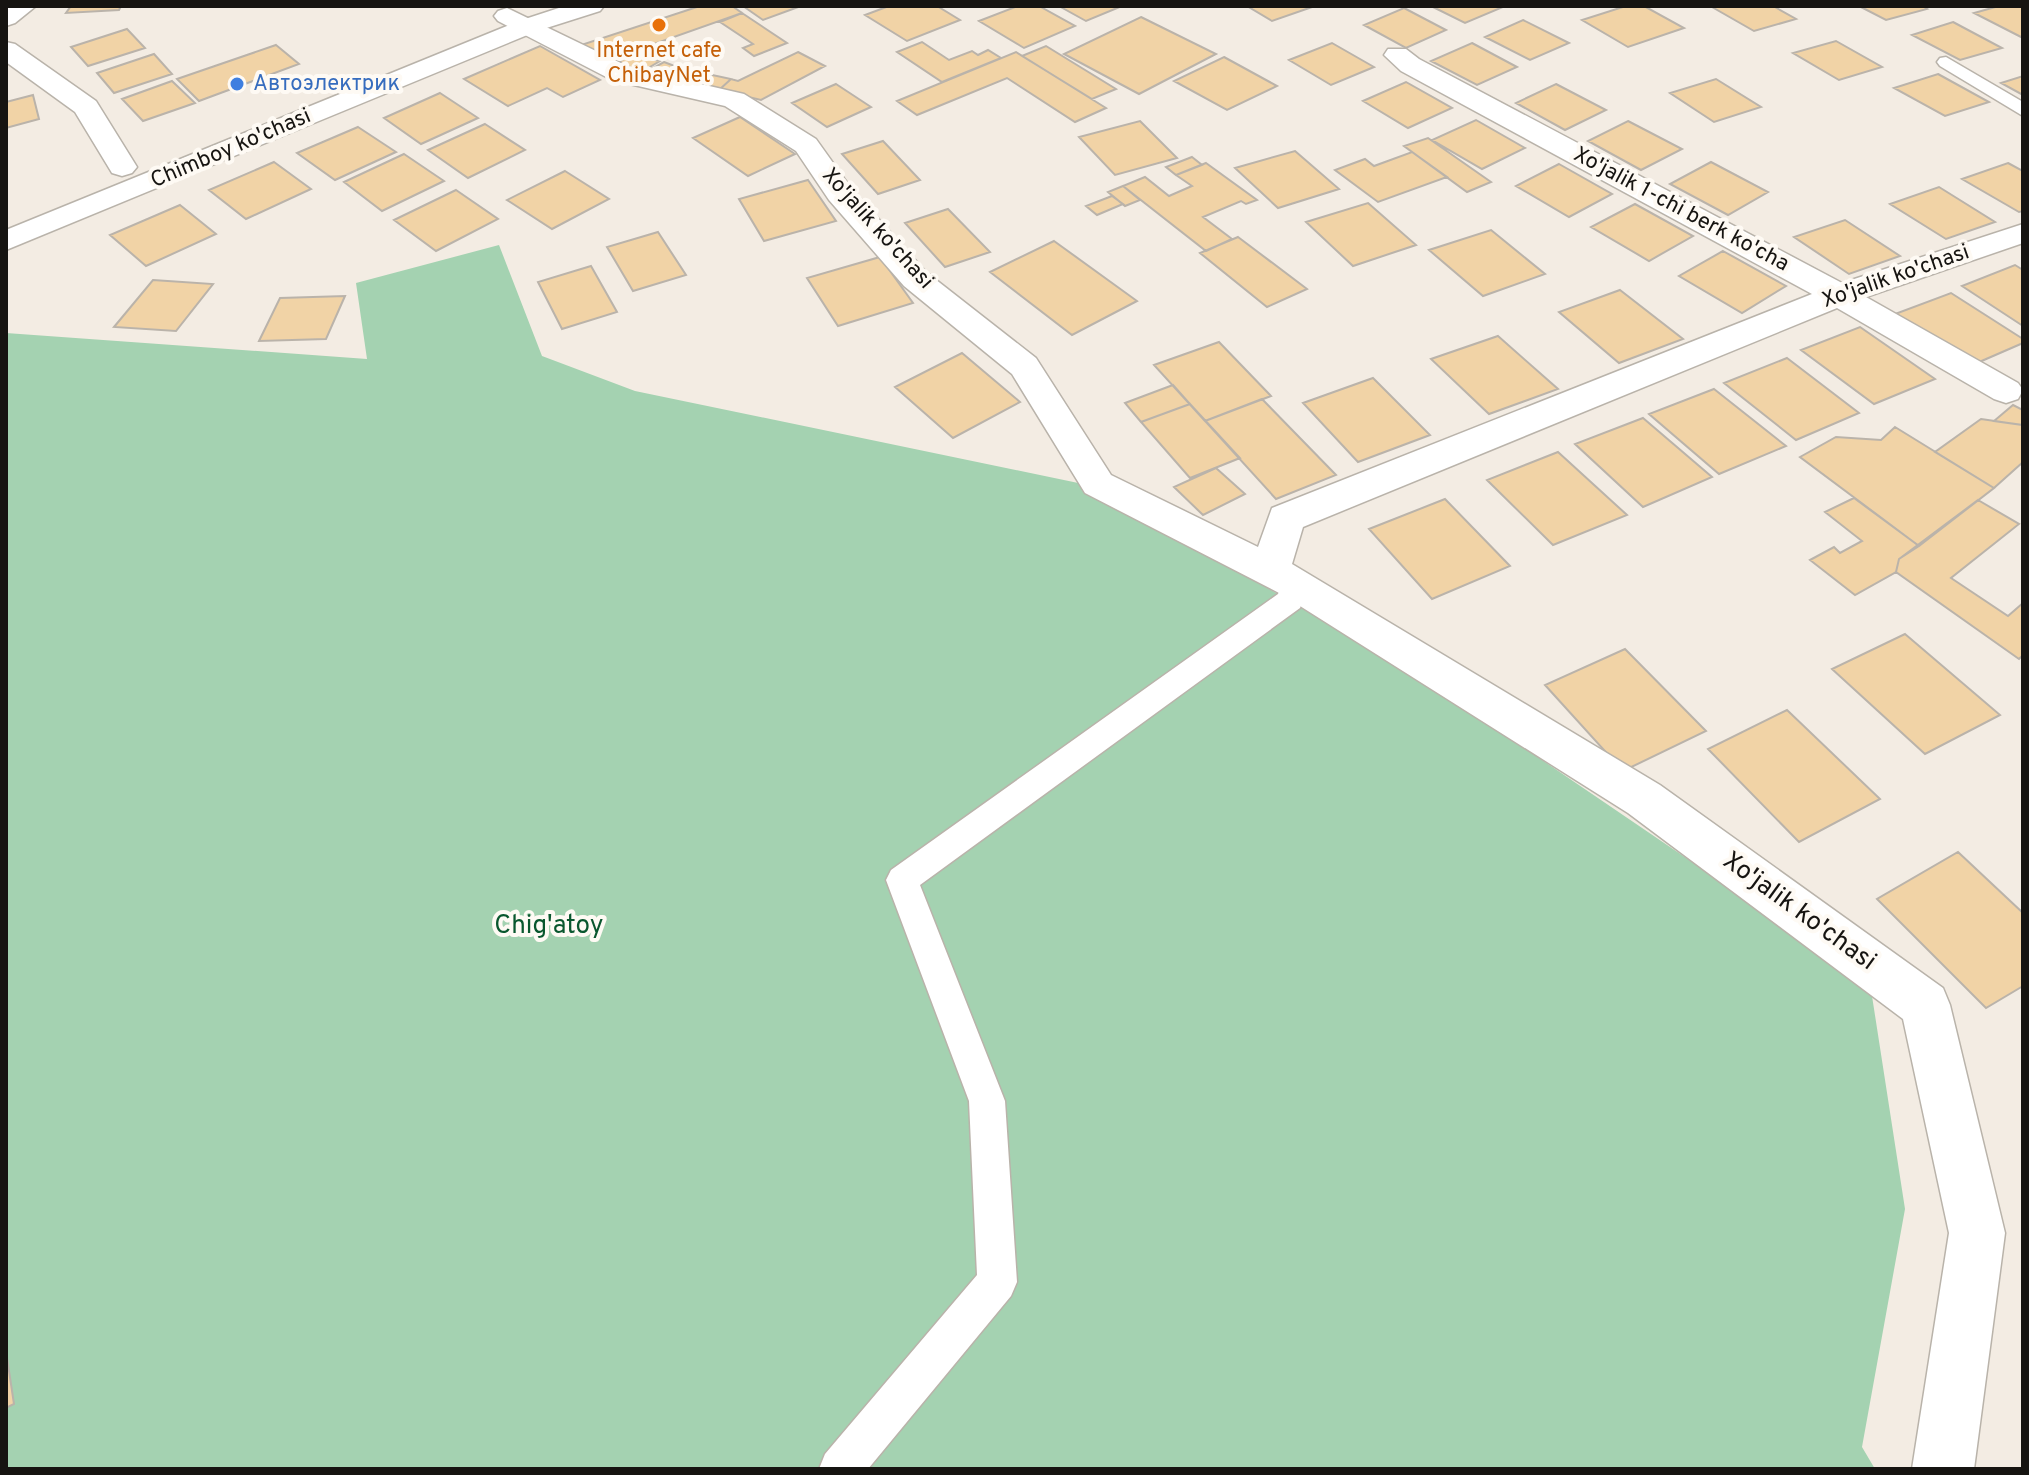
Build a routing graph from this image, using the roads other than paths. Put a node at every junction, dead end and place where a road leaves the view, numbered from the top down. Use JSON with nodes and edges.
{"nodes":[{"id":1,"x":23,"y":6,"type":"edge"},
{"id":2,"x":591,"y":6,"type":"edge"},
{"id":3,"x":6,"y":16,"type":"edge"},
{"id":4,"x":524,"y":16,"type":"edge"},
{"id":5,"x":6,"y":50,"type":"edge"},
{"id":6,"x":1397,"y":55,"type":"dead end"},
{"id":7,"x":1946,"y":62,"type":"dead end"},
{"id":8,"x":2023,"y":110,"type":"edge"},
{"id":9,"x":122,"y":167,"type":"junction"},
{"id":10,"x":49,"y":194,"type":"dead end"},
{"id":11,"x":2023,"y":233,"type":"edge"},
{"id":12,"x":6,"y":241,"type":"edge"},
{"id":13,"x":1839,"y":295,"type":"junction"},
{"id":14,"x":2006,"y":391,"type":"dead end"},
{"id":15,"x":1283,"y":576,"type":"junction"},
{"id":16,"x":840,"y":1469,"type":"edge"},
{"id":17,"x":1943,"y":1469,"type":"edge"}],
"edges":[{"from":1,"to":3,"type":"street"},
{"from":2,"to":4,"type":"street","name":"Chimboy ko'chasi"},
{"from":4,"to":9,"type":"street","name":"Chimboy ko'chasi"},
{"from":4,"to":12,"type":"street","name":"Chimboy ko'chasi"},
{"from":4,"to":15,"type":"street","name":"Xo'jalik ko'chasi"},
{"from":5,"to":9,"type":"street"},
{"from":6,"to":13,"type":"street","name":"Xo'jalik 1-chi berk ko'cha"},
{"from":7,"to":8,"type":"lane"},
{"from":9,"to":10,"type":"street","name":"Chimboy ko'chasi"},
{"from":11,"to":13,"type":"street","name":"Xo'jalik ko'chasi"},
{"from":13,"to":14,"type":"street","name":"Xo'jalik 1-chi berk ko'cha"},
{"from":13,"to":15,"type":"street","name":"Xo'jalik ko'chasi"},
{"from":15,"to":16,"type":"lane"},
{"from":15,"to":17,"type":"street","name":"Xo'jalik ko'chasi"}]}
